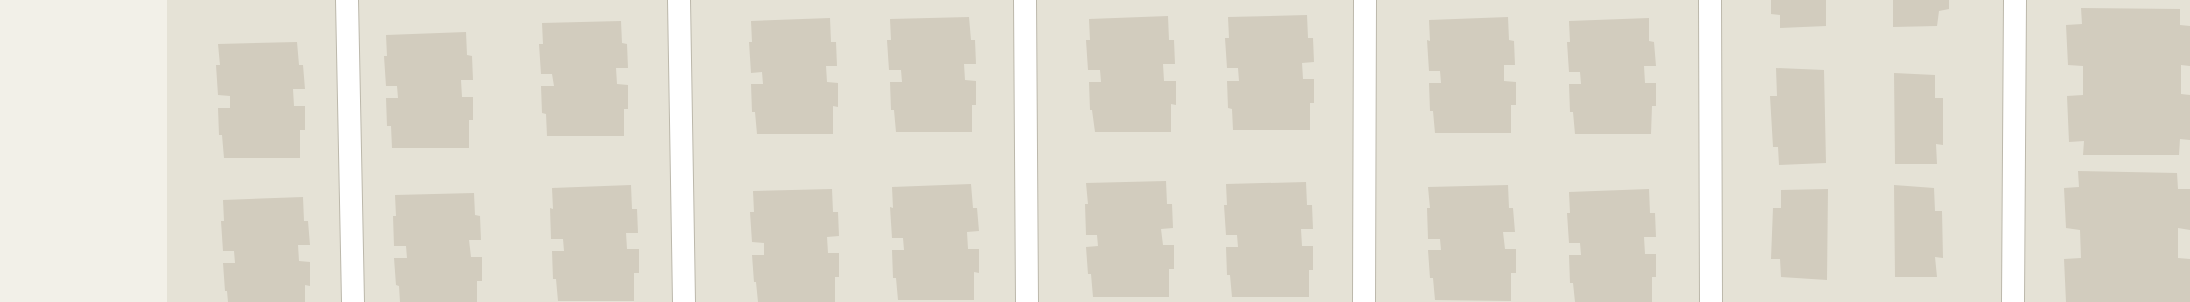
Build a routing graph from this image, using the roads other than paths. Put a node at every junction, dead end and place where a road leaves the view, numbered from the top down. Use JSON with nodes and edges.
{"nodes":[{"id":1,"x":347,"y":0,"type":"edge"},
{"id":2,"x":679,"y":0,"type":"edge"},
{"id":3,"x":1025,"y":0,"type":"edge"},
{"id":4,"x":1365,"y":0,"type":"edge"},
{"id":5,"x":1710,"y":0,"type":"edge"},
{"id":6,"x":2015,"y":0,"type":"edge"},
{"id":7,"x":353,"y":302,"type":"edge"},
{"id":8,"x":684,"y":302,"type":"edge"},
{"id":9,"x":1027,"y":302,"type":"edge"},
{"id":10,"x":1364,"y":302,"type":"edge"},
{"id":11,"x":1711,"y":302,"type":"edge"},
{"id":12,"x":2013,"y":302,"type":"edge"}],
"edges":[{"from":1,"to":7,"type":"street"},
{"from":2,"to":8,"type":"street"},
{"from":3,"to":9,"type":"street"},
{"from":4,"to":10,"type":"street"},
{"from":5,"to":11,"type":"street"},
{"from":6,"to":12,"type":"street"}]}
